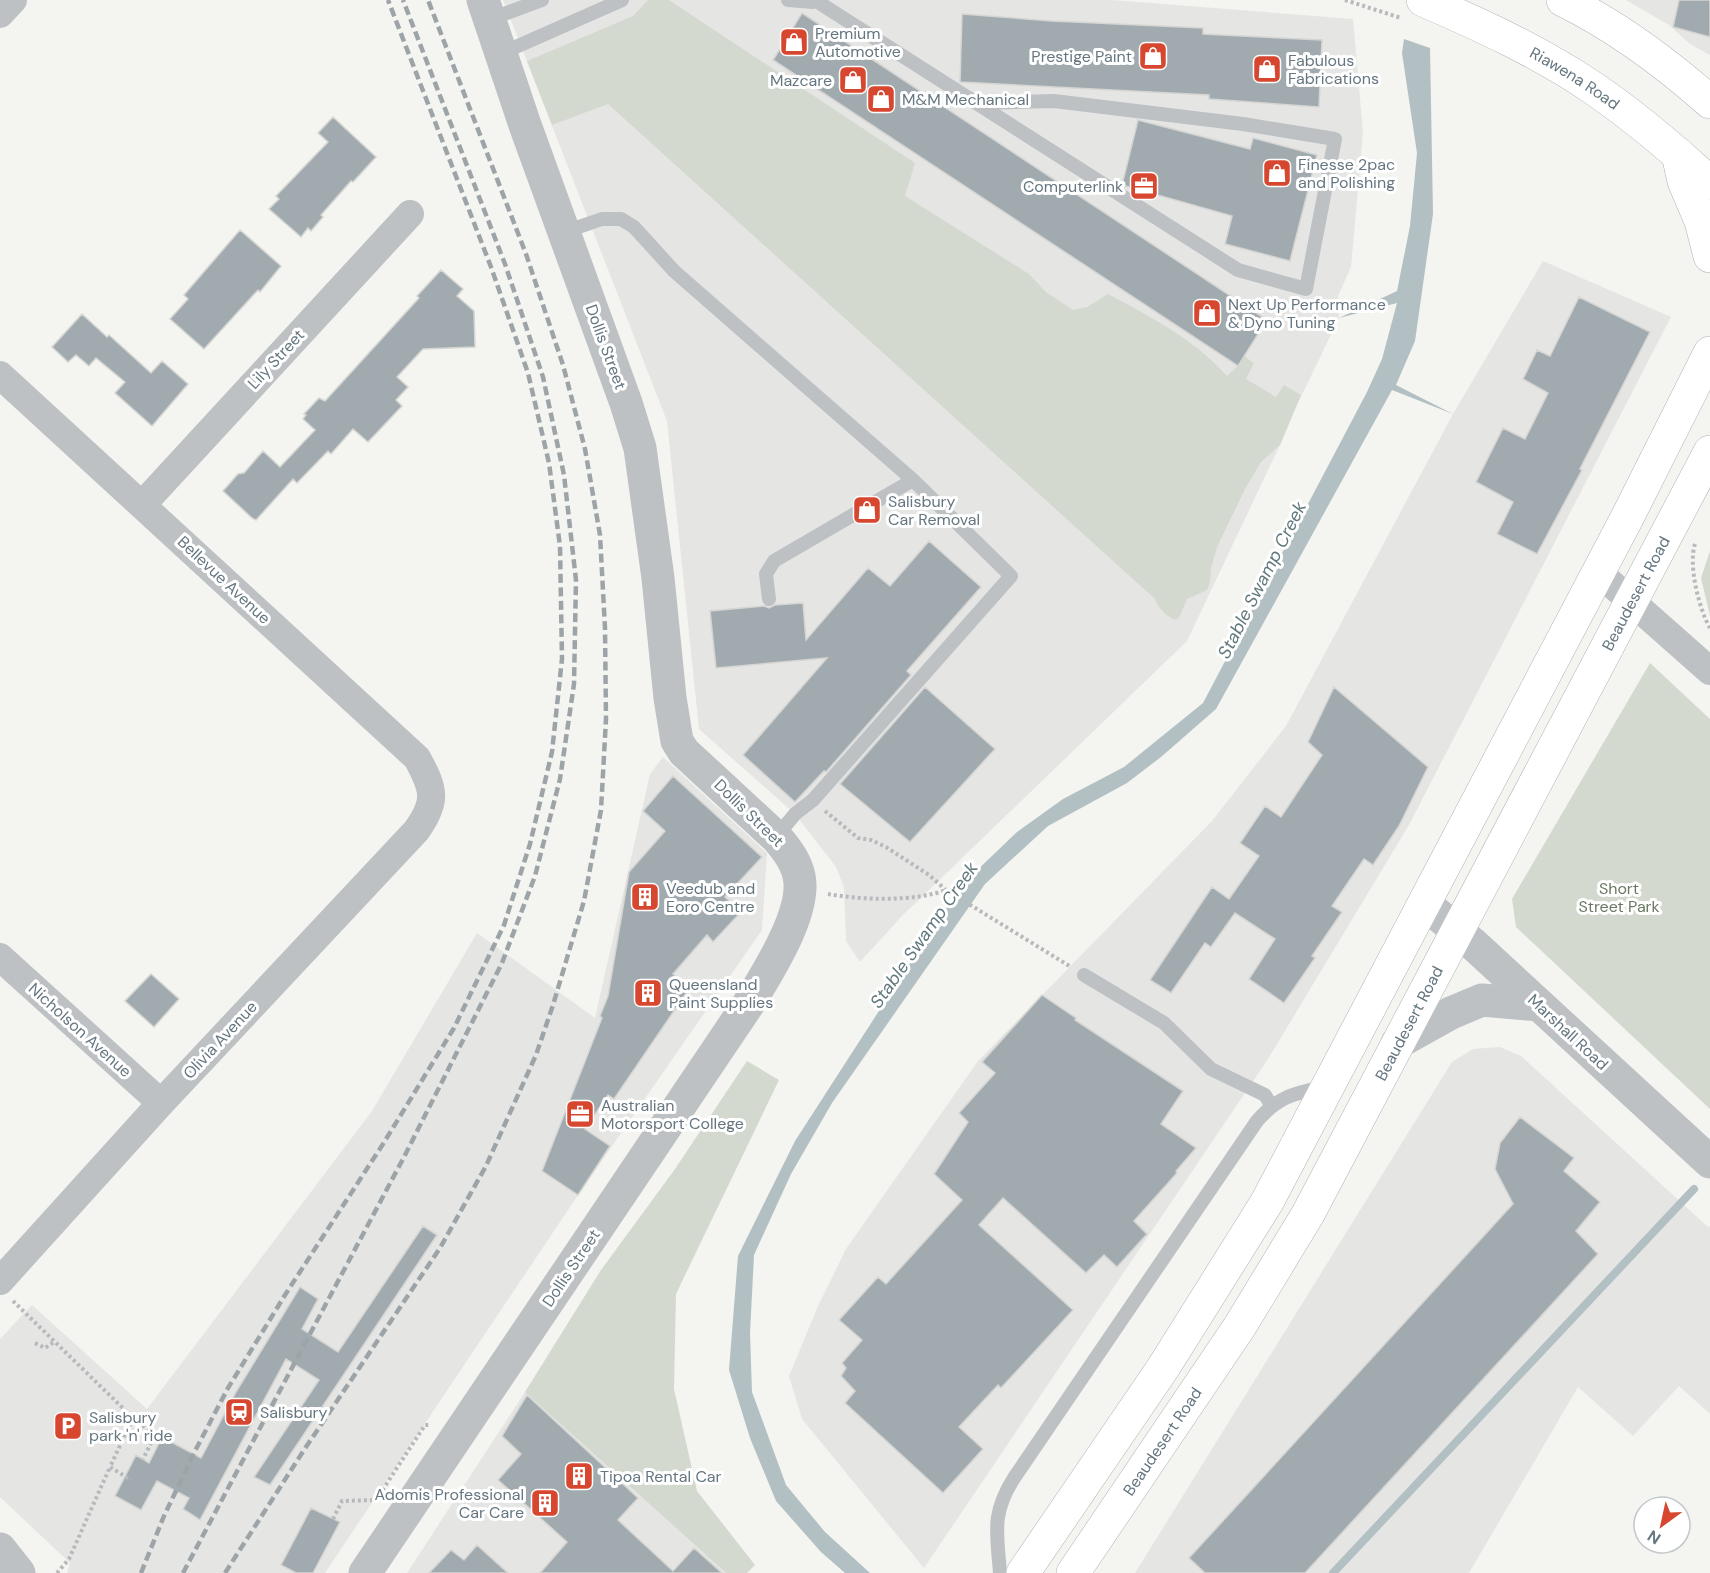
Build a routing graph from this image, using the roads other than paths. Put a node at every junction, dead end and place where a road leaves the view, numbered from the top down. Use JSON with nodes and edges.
{"nodes":[{"id":1,"x":13,"y":0,"type":"edge"},
{"id":2,"x":542,"y":0,"type":"edge"},
{"id":3,"x":622,"y":0,"type":"edge"},
{"id":4,"x":788,"y":0,"type":"edge"},
{"id":5,"x":1563,"y":0,"type":"edge"},
{"id":6,"x":811,"y":1,"type":"edge"},
{"id":7,"x":486,"y":9,"type":"edge"},
{"id":8,"x":1415,"y":10,"type":"edge"},
{"id":9,"x":0,"y":14,"type":"edge"},
{"id":10,"x":502,"y":53,"type":"junction"},
{"id":11,"x":1696,"y":80,"type":"edge"},
{"id":12,"x":1710,"y":102,"type":"edge"},
{"id":13,"x":976,"y":103,"type":"junction"},
{"id":14,"x":1678,"y":154,"type":"junction"},
{"id":15,"x":1710,"y":183,"type":"edge"},
{"id":16,"x":410,"y":214,"type":"dead end"},
{"id":17,"x":564,"y":232,"type":"junction"},
{"id":18,"x":1710,"y":256,"type":"edge"},
{"id":19,"x":1710,"y":353,"type":"edge"},
{"id":20,"x":0,"y":375,"type":"edge"},
{"id":21,"x":1710,"y":452,"type":"edge"},
{"id":22,"x":913,"y":480,"type":"junction"},
{"id":23,"x":142,"y":505,"type":"junction"},
{"id":24,"x":1598,"y":572,"type":"junction"},
{"id":25,"x":769,"y":599,"type":"dead end"},
{"id":26,"x":1632,"y":602,"type":"junction"},
{"id":27,"x":1710,"y":671,"type":"edge"},
{"id":28,"x":432,"y":796,"type":"joint"},
{"id":29,"x":776,"y":837,"type":"junction"},
{"id":30,"x":1424,"y":903,"type":"junction"},
{"id":31,"x":1458,"y":931,"type":"junction"},
{"id":32,"x":0,"y":957,"type":"edge"},
{"id":33,"x":1084,"y":975,"type":"road end"},
{"id":34,"x":1539,"y":1005,"type":"junction"},
{"id":35,"x":1397,"y":1043,"type":"junction"},
{"id":36,"x":1329,"y":1086,"type":"junction"},
{"id":37,"x":160,"y":1104,"type":"junction"},
{"id":38,"x":1271,"y":1105,"type":"junction"},
{"id":39,"x":1710,"y":1162,"type":"edge"},
{"id":40,"x":6,"y":1291,"type":"edge"},
{"id":41,"x":0,"y":1550,"type":"edge"},
{"id":42,"x":19,"y":1573,"type":"edge"},
{"id":43,"x":365,"y":1573,"type":"edge"},
{"id":44,"x":1000,"y":1573,"type":"edge"},
{"id":45,"x":1023,"y":1573,"type":"edge"},
{"id":46,"x":1073,"y":1573,"type":"edge"}],
"edges":[{"from":1,"to":9,"type":"street"},
{"from":2,"to":7,"type":"lane"},
{"from":3,"to":10,"type":"lane"},
{"from":4,"to":6,"type":"lane"},
{"from":5,"to":11,"type":"highway"},
{"from":6,"to":13,"type":"lane"},
{"from":7,"to":10,"type":"street","name":"Dollis Street"},
{"from":8,"to":14,"type":"highway","name":"Riawena Road"},
{"from":10,"to":17,"type":"street","name":"Dollis Street"},
{"from":11,"to":12,"type":"highway"},
{"from":13,"to":13,"type":"lane"},
{"from":14,"to":15,"type":"highway","name":"Riawena Road"},
{"from":14,"to":18,"type":"highway"},
{"from":16,"to":23,"type":"street","name":"Lily Street"},
{"from":17,"to":22,"type":"lane"},
{"from":17,"to":29,"type":"street","name":"Dollis Street"},
{"from":19,"to":24,"type":"highway"},
{"from":20,"to":23,"type":"street","name":"Bellevue Avenue"},
{"from":21,"to":26,"type":"highway","name":"Beaudesert Road"},
{"from":22,"to":25,"type":"lane"},
{"from":22,"to":29,"type":"lane"},
{"from":23,"to":28,"type":"street","name":"Bellevue Avenue"},
{"from":24,"to":26,"type":"street"},
{"from":24,"to":30,"type":"highway"},
{"from":26,"to":27,"type":"street"},
{"from":26,"to":31,"type":"highway","name":"Beaudesert Road"},
{"from":28,"to":37,"type":"street","name":"Olivia Avenue"},
{"from":29,"to":43,"type":"street","name":"Dollis Street"},
{"from":30,"to":31,"type":"street","name":"Marshall Road"},
{"from":30,"to":36,"type":"highway"},
{"from":31,"to":34,"type":"street","name":"Marshall Road"},
{"from":31,"to":35,"type":"highway","name":"Beaudesert Road"},
{"from":32,"to":37,"type":"street","name":"Nicholson Avenue"},
{"from":33,"to":38,"type":"lane"},
{"from":34,"to":35,"type":"street"},
{"from":34,"to":39,"type":"street","name":"Marshall Road"},
{"from":35,"to":46,"type":"highway","name":"Beaudesert Road"},
{"from":36,"to":38,"type":"lane"},
{"from":36,"to":45,"type":"highway"},
{"from":37,"to":40,"type":"street","name":"Olivia Avenue"},
{"from":38,"to":44,"type":"lane"},
{"from":41,"to":42,"type":"street"}]}
